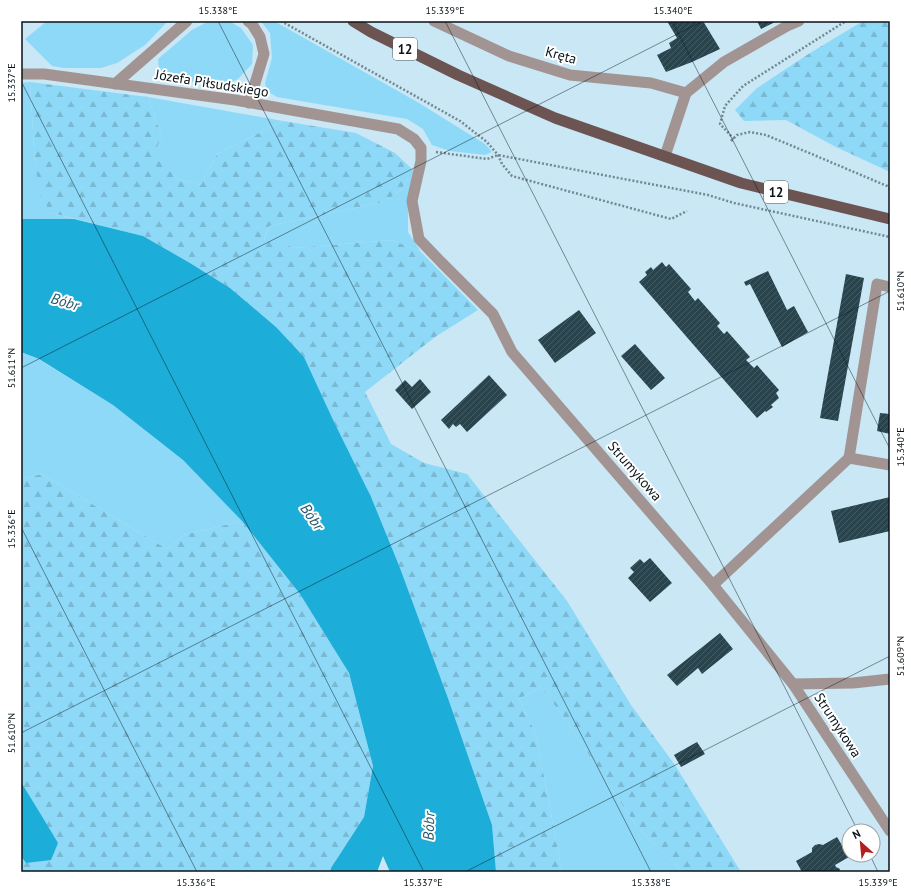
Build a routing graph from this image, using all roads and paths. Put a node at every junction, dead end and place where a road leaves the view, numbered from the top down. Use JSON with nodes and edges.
{"nodes":[{"id":1,"x":187,"y":21,"type":"edge"},
{"id":2,"x":248,"y":21,"type":"edge"},
{"id":3,"x":281,"y":21,"type":"edge"},
{"id":4,"x":353,"y":21,"type":"edge"},
{"id":5,"x":434,"y":21,"type":"edge"},
{"id":6,"x":799,"y":21,"type":"edge"},
{"id":7,"x":846,"y":21,"type":"edge"},
{"id":8,"x":21,"y":74,"type":"edge"},
{"id":9,"x":115,"y":84,"type":"junction"},
{"id":10,"x":686,"y":93,"type":"junction"},
{"id":11,"x":249,"y":103,"type":"junction"},
{"id":12,"x":734,"y":139,"type":"junction"},
{"id":13,"x":731,"y":142,"type":"dead end"},
{"id":14,"x":421,"y":148,"type":"junction"},
{"id":15,"x":498,"y":155,"type":"junction"},
{"id":16,"x":665,"y":156,"type":"junction"},
{"id":17,"x":890,"y":189,"type":"edge"},
{"id":18,"x":687,"y":211,"type":"dead end"},
{"id":19,"x":890,"y":220,"type":"edge"},
{"id":20,"x":890,"y":237,"type":"edge"},
{"id":21,"x":890,"y":287,"type":"edge"},
{"id":22,"x":849,"y":458,"type":"junction"},
{"id":23,"x":890,"y":465,"type":"edge"},
{"id":24,"x":713,"y":585,"type":"junction"},
{"id":25,"x":890,"y":679,"type":"edge"},
{"id":26,"x":793,"y":684,"type":"junction"},
{"id":27,"x":890,"y":831,"type":"edge"}],
"edges":[{"from":1,"to":9,"type":"street"},
{"from":2,"to":11,"type":"street"},
{"from":3,"to":15,"type":"path"},
{"from":4,"to":16,"type":"main road","number":"12"},
{"from":5,"to":10,"type":"street","name":"Kręta"},
{"from":6,"to":10,"type":"street"},
{"from":7,"to":12,"type":"path"},
{"from":8,"to":9,"type":"street","name":"Józefa Piłsudskiego"},
{"from":9,"to":11,"type":"street","name":"Józefa Piłsudskiego"},
{"from":10,"to":16,"type":"street"},
{"from":11,"to":14,"type":"street","name":"Józefa Piłsudskiego"},
{"from":12,"to":13,"type":"path"},
{"from":12,"to":17,"type":"path"},
{"from":14,"to":15,"type":"path"},
{"from":14,"to":24,"type":"street","name":"Strumykowa"},
{"from":15,"to":18,"type":"path"},
{"from":15,"to":20,"type":"path"},
{"from":16,"to":19,"type":"main road","number":"12"},
{"from":21,"to":22,"type":"street"},
{"from":22,"to":23,"type":"street"},
{"from":22,"to":24,"type":"street"},
{"from":24,"to":26,"type":"street","name":"Strumykowa"},
{"from":25,"to":26,"type":"street"},
{"from":26,"to":27,"type":"street","name":"Strumykowa"}]}
